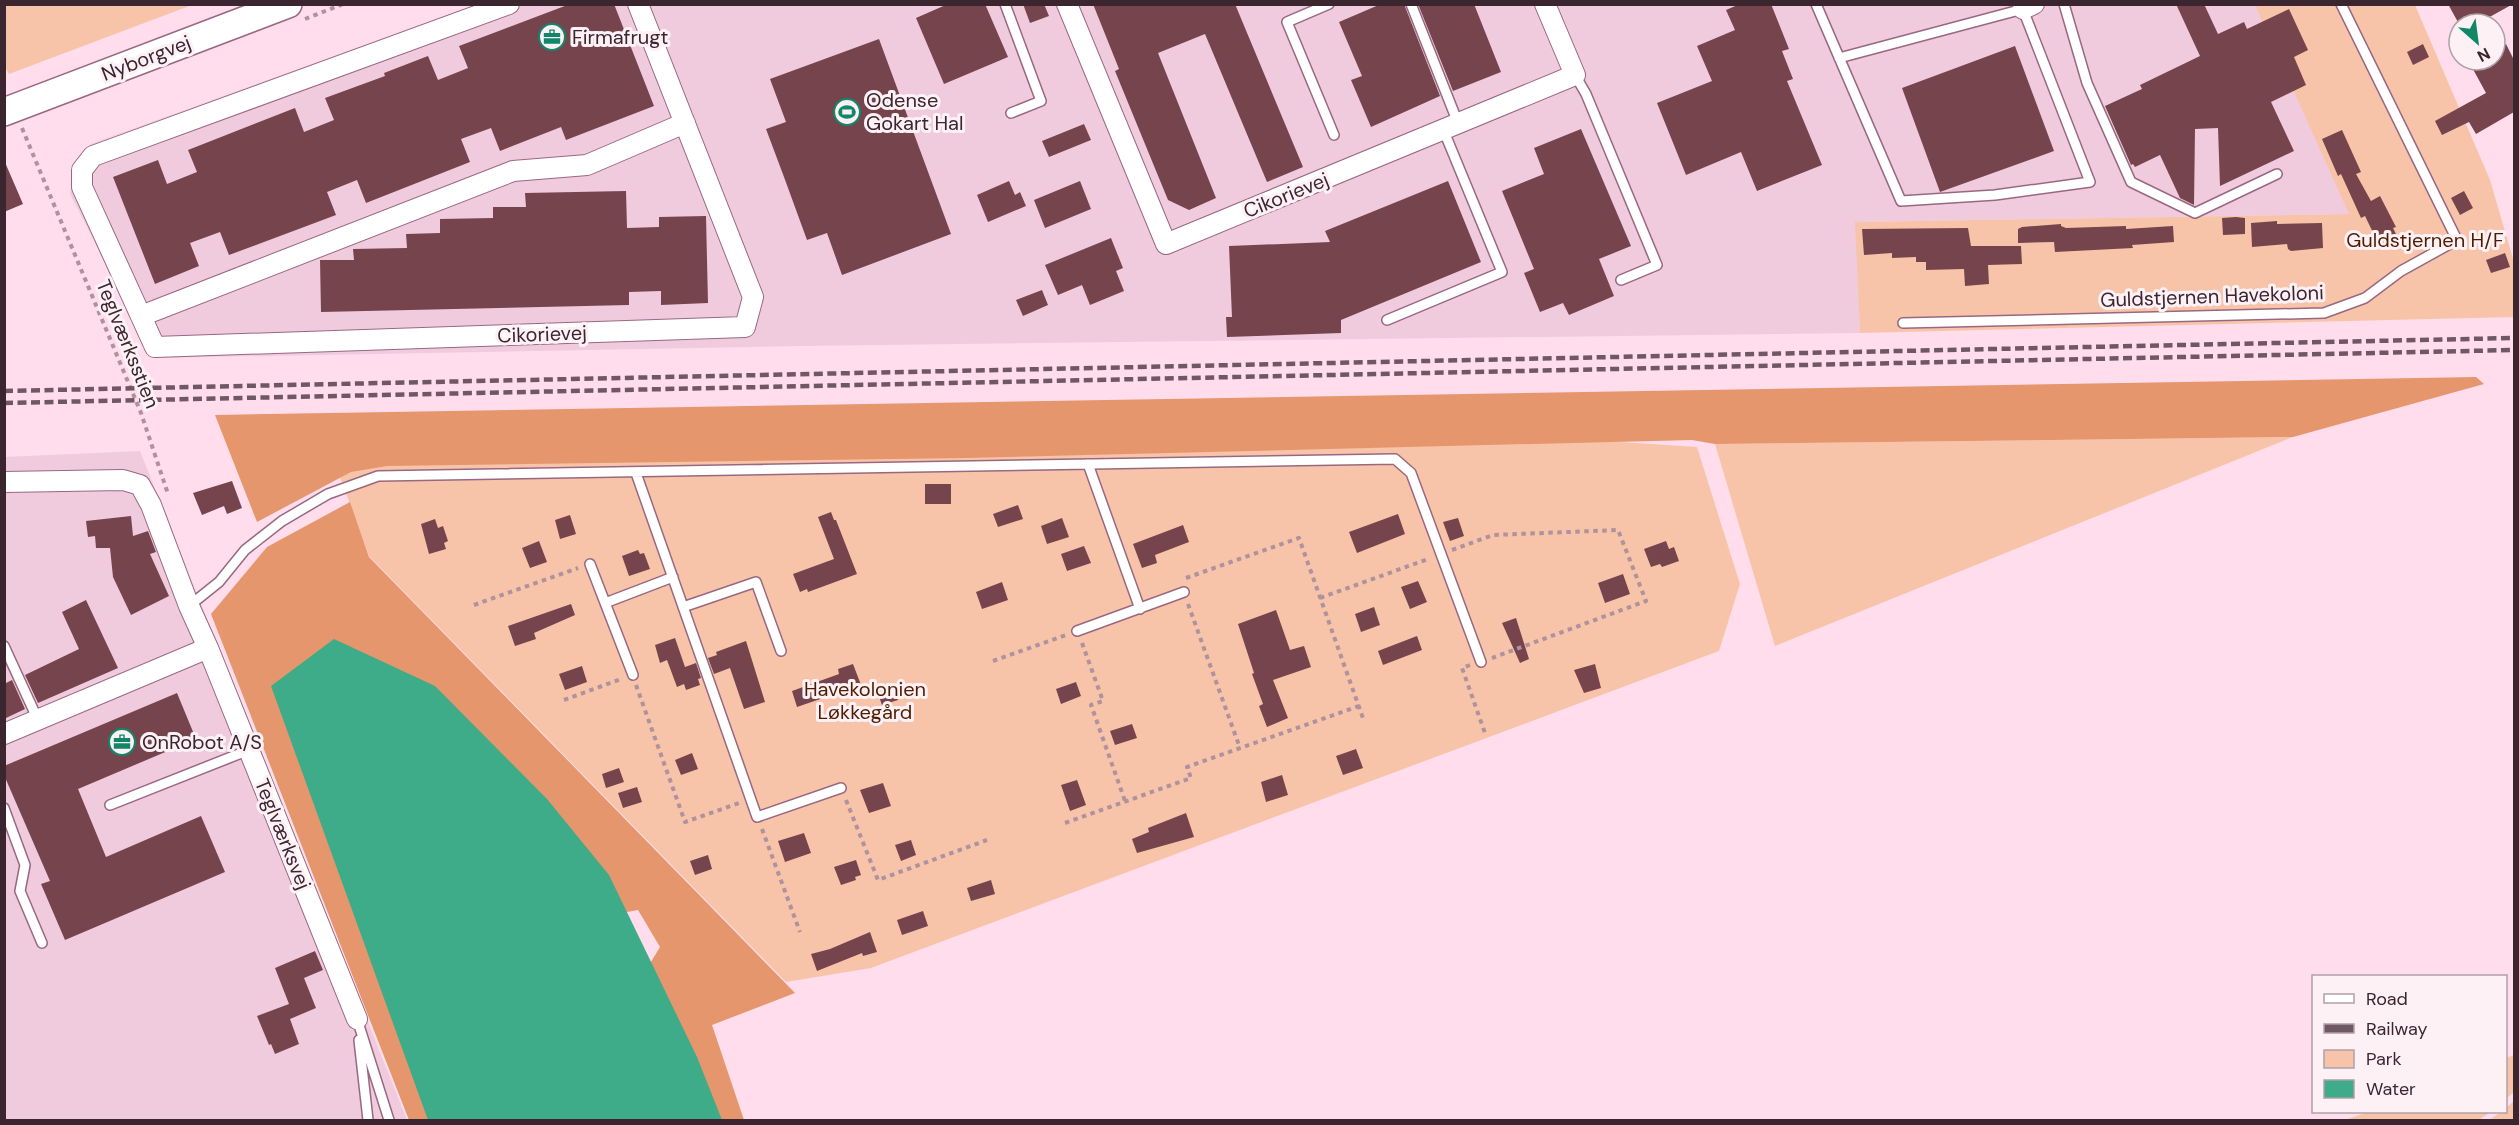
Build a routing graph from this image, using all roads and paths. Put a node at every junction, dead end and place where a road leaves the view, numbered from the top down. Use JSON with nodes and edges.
{"nodes":[{"id":1,"x":288,"y":4,"type":"edge"},
{"id":2,"x":509,"y":4,"type":"edge"},
{"id":3,"x":638,"y":4,"type":"edge"},
{"id":4,"x":1005,"y":4,"type":"edge"},
{"id":5,"x":1068,"y":4,"type":"edge"},
{"id":6,"x":1329,"y":4,"type":"edge"},
{"id":7,"x":1411,"y":4,"type":"edge"},
{"id":8,"x":1545,"y":4,"type":"edge"},
{"id":9,"x":1816,"y":4,"type":"edge"},
{"id":10,"x":2064,"y":4,"type":"edge"},
{"id":11,"x":2341,"y":4,"type":"edge"},
{"id":12,"x":2026,"y":6,"type":"edge"},
{"id":13,"x":1839,"y":58,"type":"junction"},
{"id":14,"x":1575,"y":75,"type":"junction"},
{"id":15,"x":1011,"y":113,"type":"dead end"},
{"id":16,"x":9,"y":117,"type":"edge"},
{"id":17,"x":685,"y":123,"type":"junction"},
{"id":18,"x":1451,"y":126,"type":"junction"},
{"id":19,"x":1334,"y":135,"type":"dead end"},
{"id":20,"x":2277,"y":174,"type":"dead end"},
{"id":21,"x":1621,"y":280,"type":"dead end"},
{"id":22,"x":141,"y":316,"type":"junction"},
{"id":23,"x":1387,"y":320,"type":"dead end"},
{"id":24,"x":1903,"y":323,"type":"dead end"},
{"id":25,"x":1088,"y":464,"type":"junction"},
{"id":26,"x":636,"y":473,"type":"junction"},
{"id":27,"x":4,"y":482,"type":"edge"},
{"id":28,"x":170,"y":499,"type":"dead end"},
{"id":29,"x":1442,"y":554,"type":"junction"},
{"id":30,"x":590,"y":564,"type":"joint"},
{"id":31,"x":673,"y":578,"type":"junction"},
{"id":32,"x":1184,"y":592,"type":"junction"},
{"id":33,"x":1320,"y":598,"type":"junction"},
{"id":34,"x":605,"y":603,"type":"junction"},
{"id":35,"x":474,"y":605,"type":"dead end"},
{"id":36,"x":189,"y":606,"type":"junction"},
{"id":37,"x":683,"y":607,"type":"junction"},
{"id":38,"x":1140,"y":609,"type":"junction"},
{"id":39,"x":1077,"y":631,"type":"junction"},
{"id":40,"x":4,"y":646,"type":"edge"},
{"id":41,"x":208,"y":648,"type":"junction"},
{"id":42,"x":781,"y":651,"type":"dead end"},
{"id":43,"x":993,"y":661,"type":"dead end"},
{"id":44,"x":1481,"y":662,"type":"junction"},
{"id":45,"x":633,"y":675,"type":"junction"},
{"id":46,"x":564,"y":700,"type":"dead end"},
{"id":47,"x":1359,"y":706,"type":"junction"},
{"id":48,"x":38,"y":720,"type":"junction"},
{"id":49,"x":1364,"y":721,"type":"dead end"},
{"id":50,"x":1485,"y":733,"type":"dead end"},
{"id":51,"x":4,"y":734,"type":"edge"},
{"id":52,"x":1240,"y":748,"type":"junction"},
{"id":53,"x":249,"y":750,"type":"junction"},
{"id":54,"x":841,"y":788,"type":"joint"},
{"id":55,"x":751,"y":799,"type":"junction"},
{"id":56,"x":1125,"y":801,"type":"junction"},
{"id":57,"x":110,"y":805,"type":"dead end"},
{"id":58,"x":4,"y":808,"type":"edge"},
{"id":59,"x":757,"y":817,"type":"junction"},
{"id":60,"x":1065,"y":823,"type":"dead end"},
{"id":61,"x":987,"y":840,"type":"dead end"},
{"id":62,"x":800,"y":932,"type":"dead end"},
{"id":63,"x":42,"y":943,"type":"dead end"},
{"id":64,"x":357,"y":1019,"type":"junction"},
{"id":65,"x":368,"y":1120,"type":"edge"},
{"id":66,"x":389,"y":1120,"type":"edge"}],
"edges":[{"from":1,"to":16,"type":"main road","name":"Nyborgvej"},
{"from":2,"to":22,"type":"street","name":"Cikorievej"},
{"from":3,"to":17,"type":"street","name":"Cikorievej"},
{"from":4,"to":15,"type":"lane"},
{"from":5,"to":18,"type":"street","name":"Cikorievej"},
{"from":6,"to":19,"type":"lane"},
{"from":7,"to":18,"type":"lane"},
{"from":8,"to":14,"type":"street"},
{"from":9,"to":13,"type":"lane"},
{"from":10,"to":20,"type":"lane"},
{"from":11,"to":24,"type":"lane","name":"Guldstjernen Havekoloni"},
{"from":12,"to":13,"type":"lane"},
{"from":12,"to":13,"type":"lane"},
{"from":14,"to":18,"type":"street","name":"Cikorievej"},
{"from":14,"to":21,"type":"lane"},
{"from":16,"to":28,"type":"path","name":"Teglværksstien"},
{"from":17,"to":22,"type":"street"},
{"from":17,"to":22,"type":"street","name":"Cikorievej"},
{"from":18,"to":23,"type":"lane"},
{"from":25,"to":26,"type":"lane"},
{"from":25,"to":29,"type":"lane"},
{"from":25,"to":38,"type":"lane"},
{"from":26,"to":31,"type":"lane"},
{"from":26,"to":36,"type":"lane"},
{"from":27,"to":36,"type":"street","name":"Teglværksvej"},
{"from":29,"to":33,"type":"path"},
{"from":29,"to":44,"type":"lane"},
{"from":29,"to":44,"type":"path"},
{"from":30,"to":34,"type":"lane"},
{"from":30,"to":35,"type":"path"},
{"from":31,"to":34,"type":"lane"},
{"from":31,"to":37,"type":"lane"},
{"from":32,"to":33,"type":"path"},
{"from":32,"to":38,"type":"lane"},
{"from":32,"to":52,"type":"path"},
{"from":33,"to":47,"type":"path"},
{"from":34,"to":45,"type":"lane"},
{"from":36,"to":41,"type":"street","name":"Teglværksvej"},
{"from":37,"to":42,"type":"lane"},
{"from":37,"to":55,"type":"lane"},
{"from":38,"to":39,"type":"lane"},
{"from":39,"to":43,"type":"path"},
{"from":39,"to":56,"type":"path"},
{"from":40,"to":48,"type":"lane"},
{"from":41,"to":48,"type":"street"},
{"from":41,"to":53,"type":"street","name":"Teglværksvej"},
{"from":44,"to":50,"type":"path"},
{"from":45,"to":46,"type":"path"},
{"from":45,"to":55,"type":"path"},
{"from":47,"to":49,"type":"path"},
{"from":47,"to":52,"type":"path"},
{"from":48,"to":51,"type":"street"},
{"from":52,"to":56,"type":"path"},
{"from":53,"to":57,"type":"lane"},
{"from":53,"to":64,"type":"street","name":"Teglværksvej"},
{"from":54,"to":59,"type":"lane"},
{"from":54,"to":61,"type":"path"},
{"from":55,"to":59,"type":"lane"},
{"from":56,"to":60,"type":"path"},
{"from":58,"to":63,"type":"lane"},
{"from":59,"to":62,"type":"path"},
{"from":64,"to":65,"type":"lane","name":"Teglværksvej"},
{"from":64,"to":66,"type":"lane","name":"Teglværksvej"}]}
